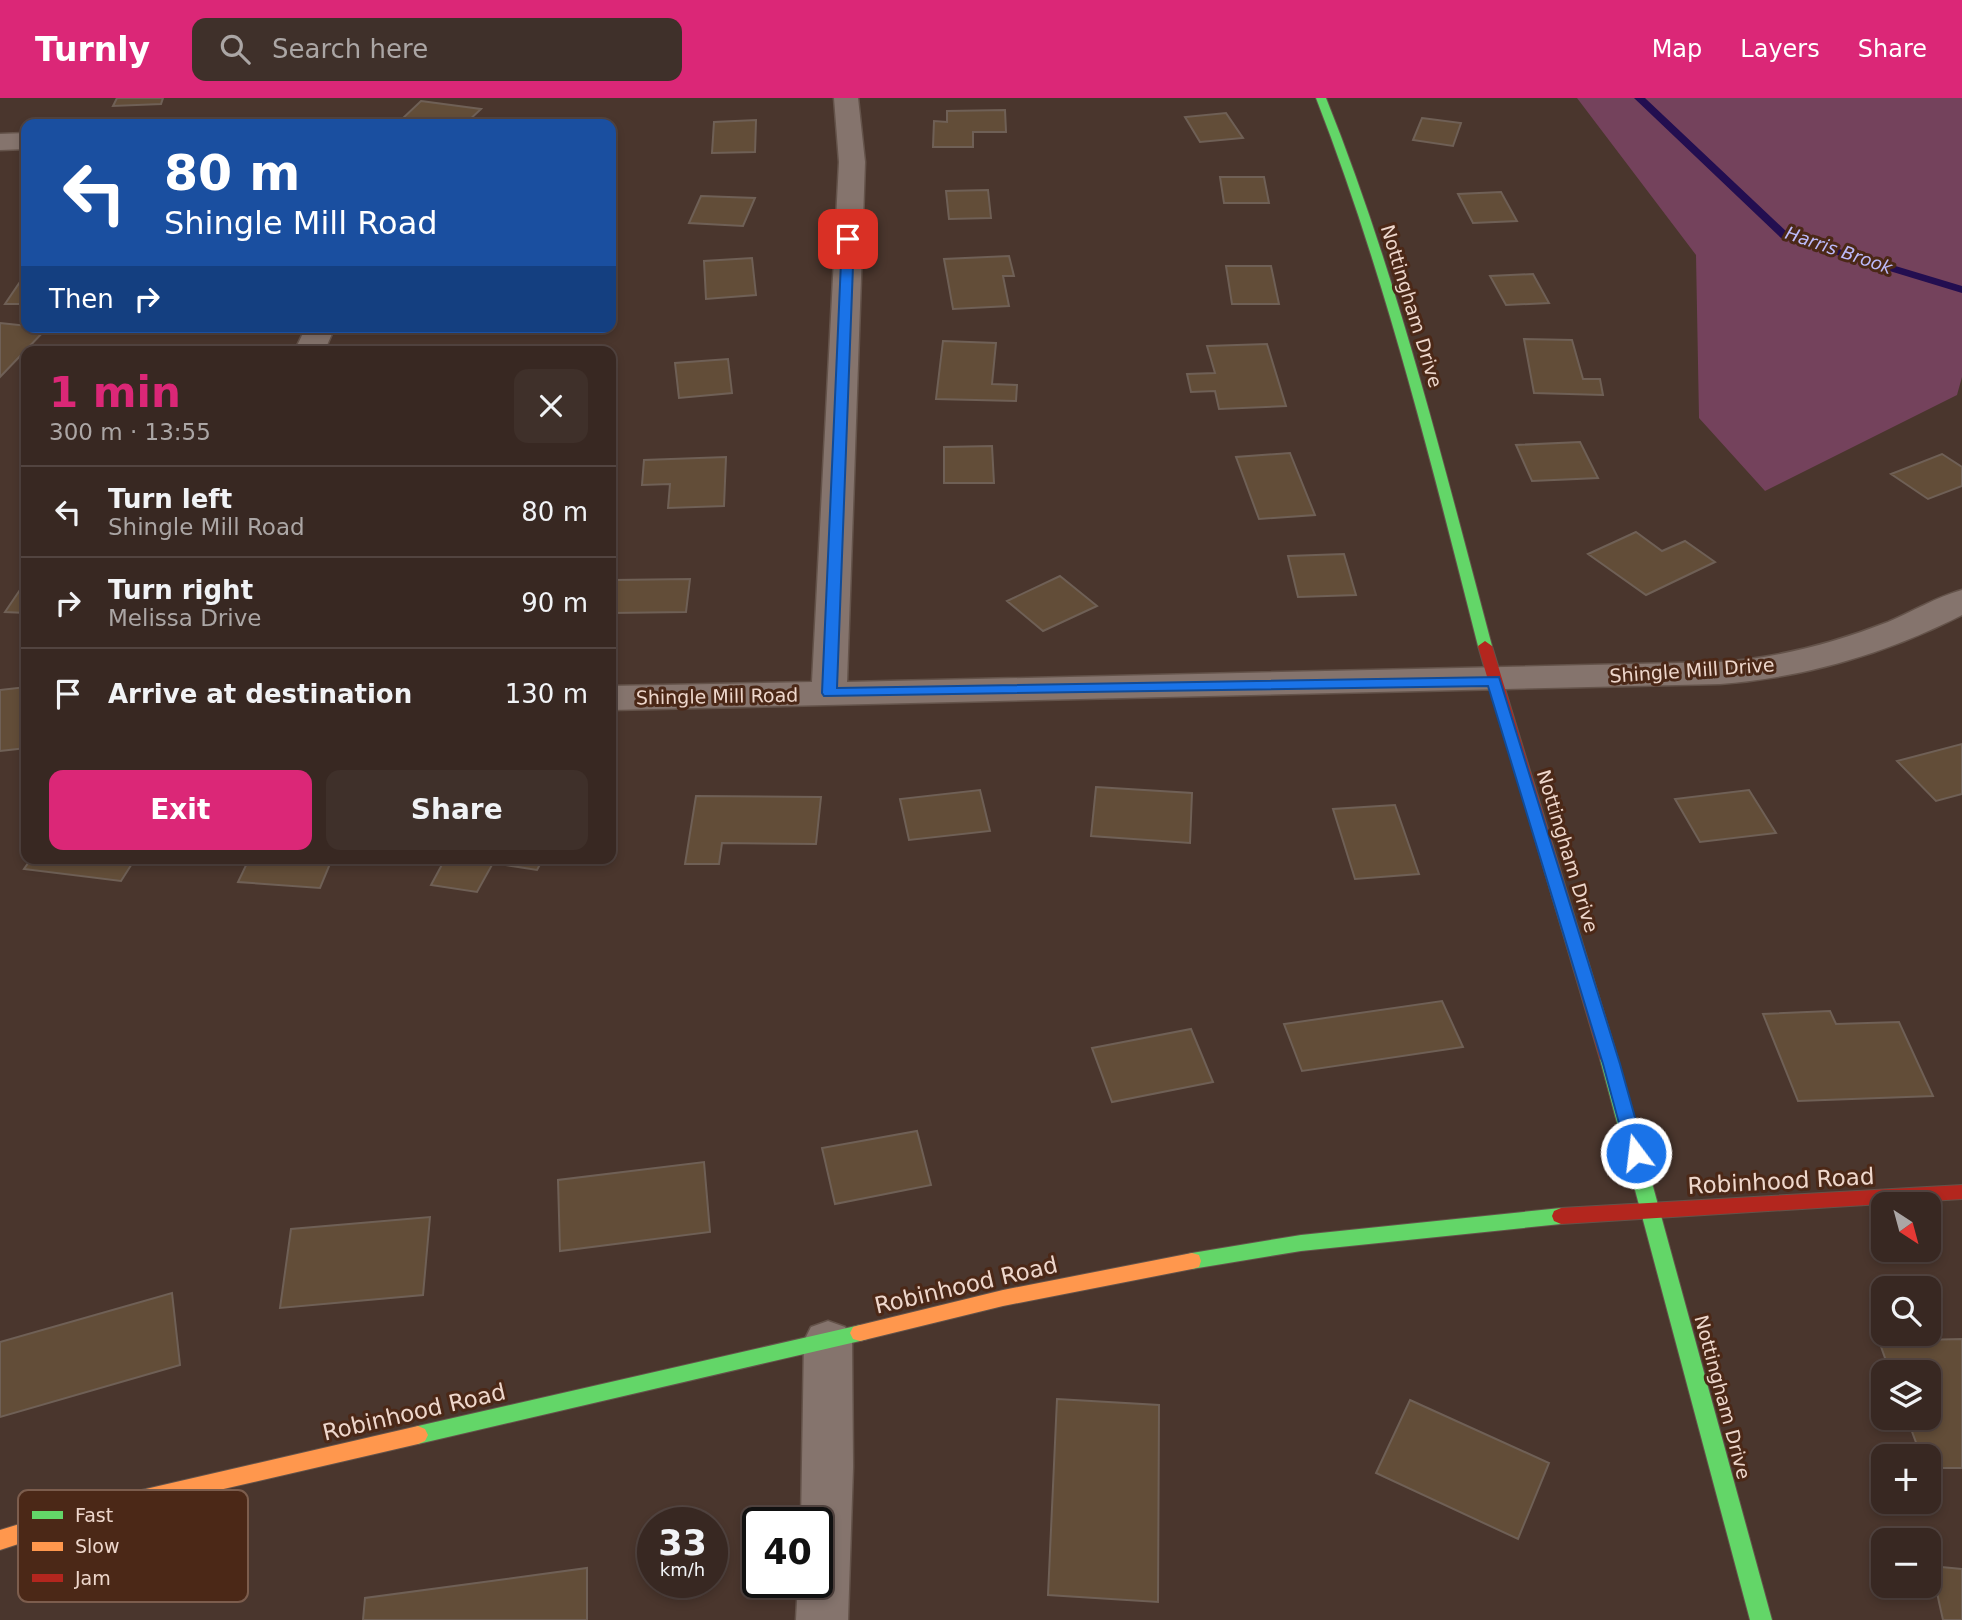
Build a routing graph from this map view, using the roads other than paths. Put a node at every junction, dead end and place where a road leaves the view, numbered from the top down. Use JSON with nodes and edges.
{"nodes":[{"id":1,"x":846,"y":98,"type":"edge"},
{"id":2,"x":1321,"y":98,"type":"edge"},
{"id":3,"x":1962,"y":601,"type":"edge"},
{"id":4,"x":1494,"y":681,"type":"junction"},
{"id":5,"x":829,"y":693,"type":"junction"},
{"id":6,"x":616,"y":698,"type":"edge"},
{"id":7,"x":1962,"y":1192,"type":"edge"},
{"id":8,"x":1652,"y":1212,"type":"junction"},
{"id":9,"x":828,"y":1341,"type":"junction"},
{"id":10,"x":177,"y":1490,"type":"edge"},
{"id":11,"x":18,"y":1534,"type":"edge"},
{"id":12,"x":0,"y":1540,"type":"edge"},
{"id":13,"x":822,"y":1620,"type":"edge"},
{"id":14,"x":1761,"y":1620,"type":"edge"}],
"edges":[{"from":1,"to":5,"type":"street"},
{"from":2,"to":4,"type":"street","name":"Nottingham Drive"},
{"from":3,"to":4,"type":"street","name":"Shingle Mill Drive"},
{"from":4,"to":5,"type":"street","name":"Shingle Mill Road"},
{"from":4,"to":8,"type":"street","name":"Nottingham Drive"},
{"from":5,"to":6,"type":"street","name":"Shingle Mill Road"},
{"from":7,"to":8,"type":"street","name":"Robinhood Road"},
{"from":8,"to":9,"type":"street","name":"Robinhood Road"},
{"from":8,"to":14,"type":"street","name":"Nottingham Drive"},
{"from":9,"to":10,"type":"street","name":"Robinhood Road"},
{"from":9,"to":13,"type":"street"},
{"from":11,"to":12,"type":"street","name":"Robinhood Road"}]}
